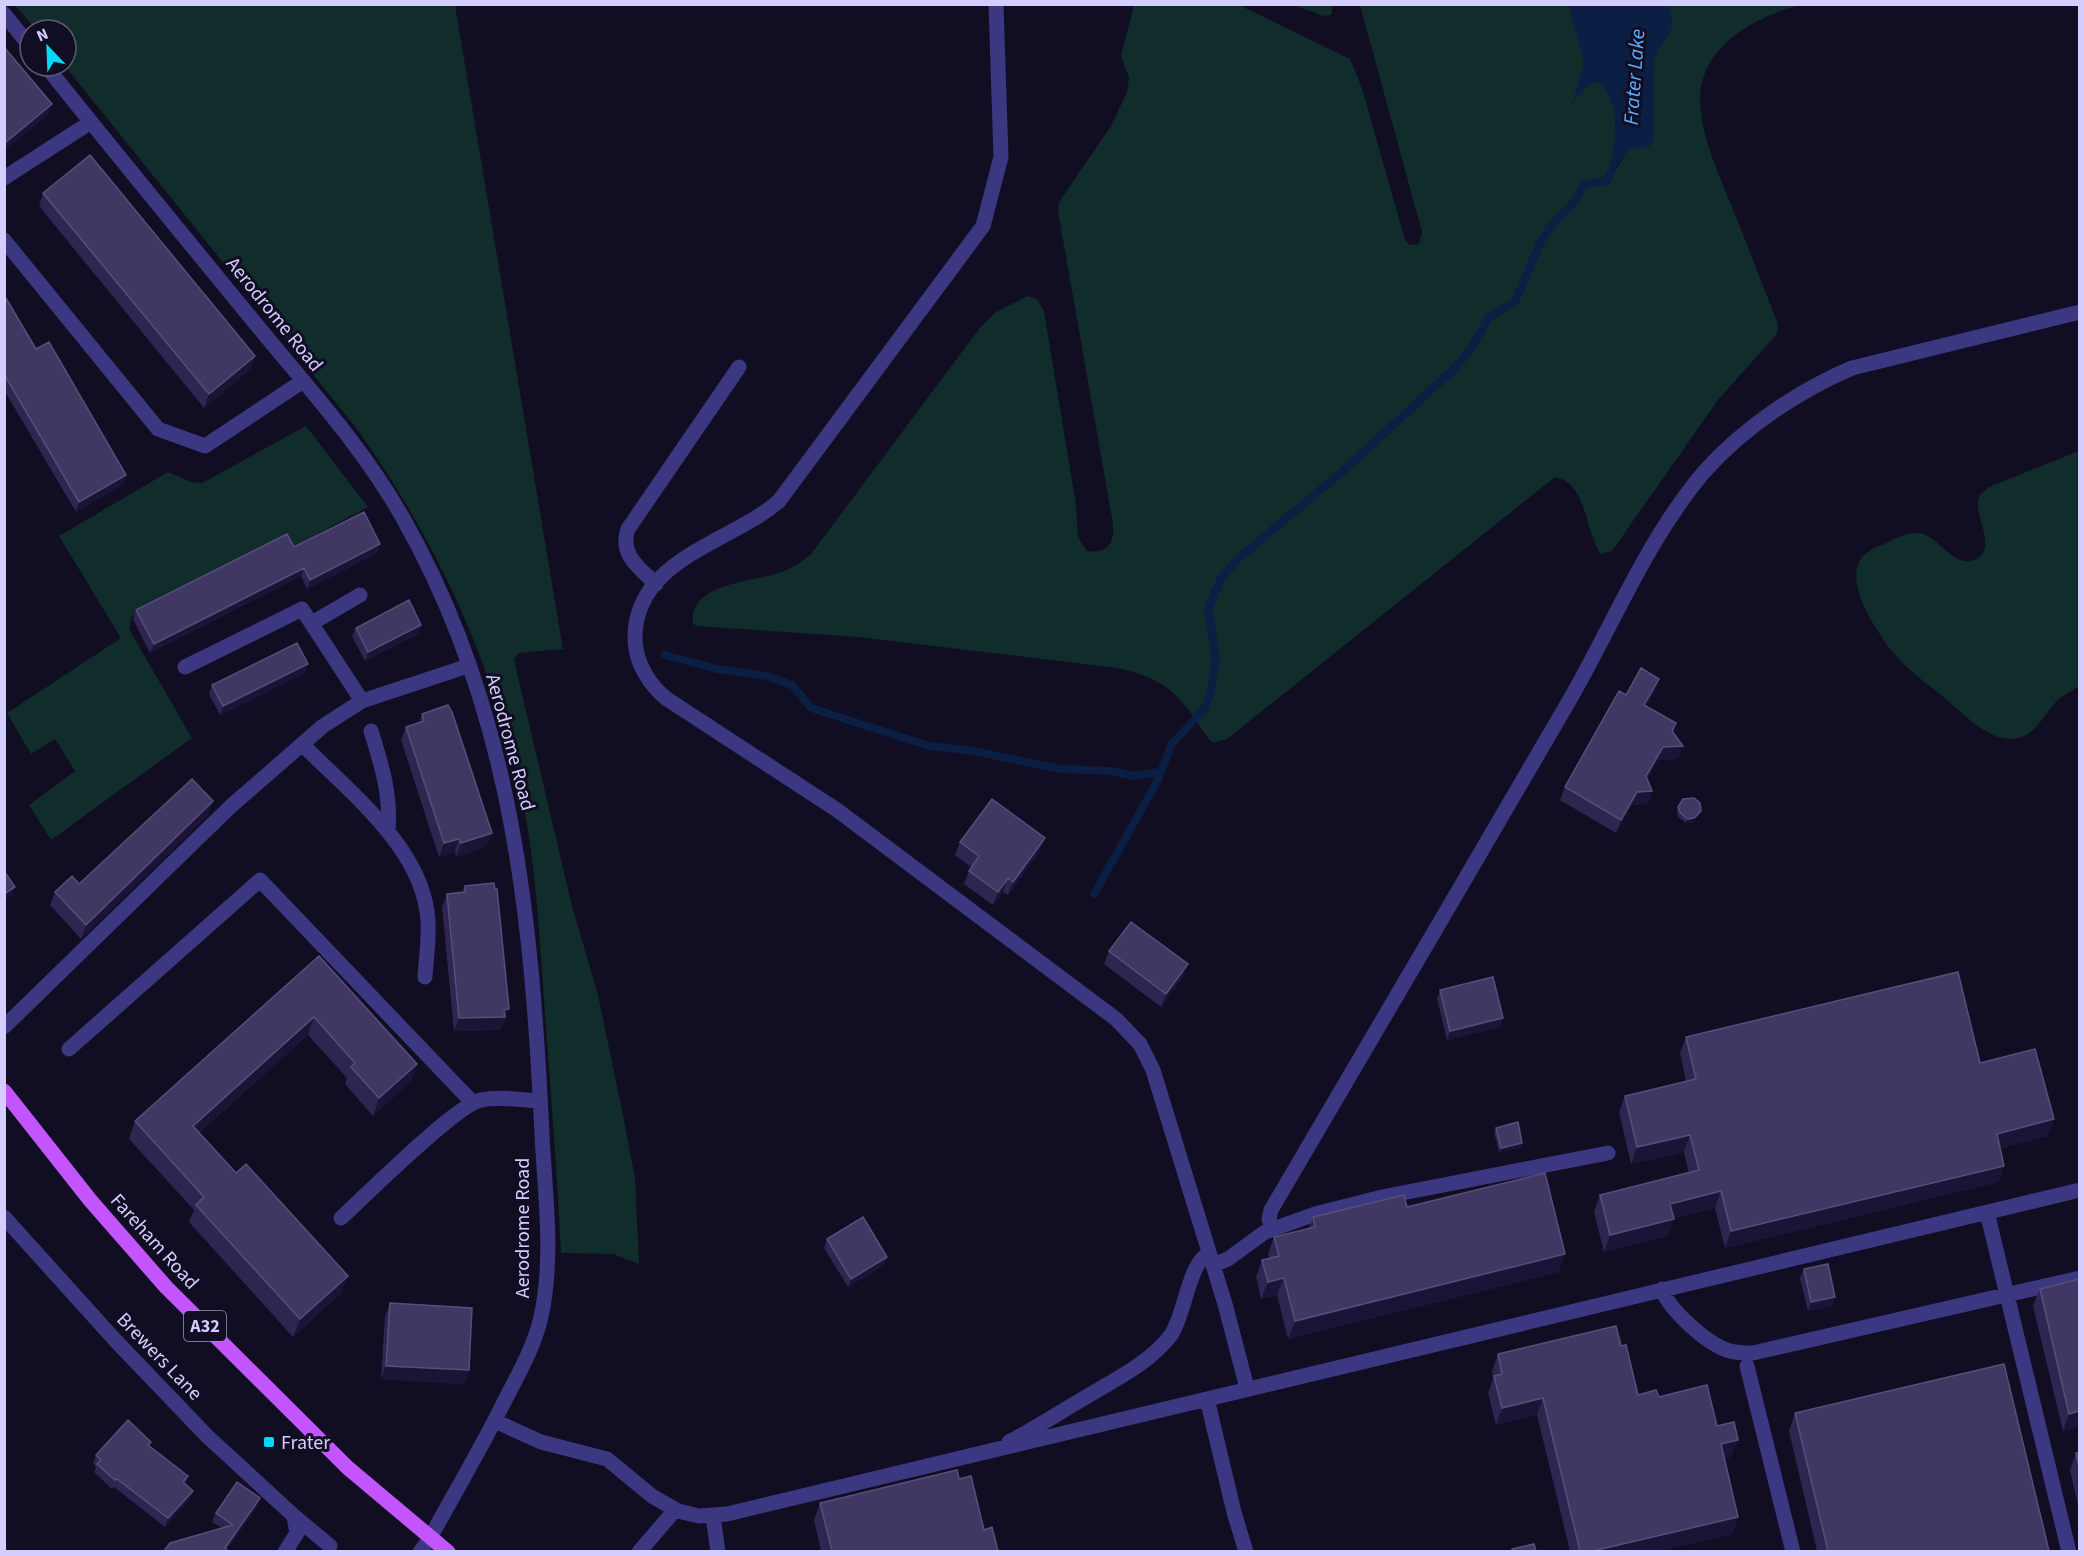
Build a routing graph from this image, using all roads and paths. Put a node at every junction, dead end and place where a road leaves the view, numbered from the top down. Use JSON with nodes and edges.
{"nodes":[{"id":1,"x":996,"y":4,"type":"edge"},
{"id":2,"x":4,"y":14,"type":"edge"},
{"id":3,"x":18,"y":31,"type":"edge"},
{"id":4,"x":56,"y":78,"type":"edge"},
{"id":5,"x":91,"y":122,"type":"junction"},
{"id":6,"x":4,"y":178,"type":"edge"},
{"id":7,"x":4,"y":240,"type":"edge"},
{"id":8,"x":2079,"y":312,"type":"edge"},
{"id":9,"x":739,"y":367,"type":"dead end"},
{"id":10,"x":303,"y":381,"type":"junction"},
{"id":11,"x":656,"y":584,"type":"junction"},
{"id":12,"x":360,"y":595,"type":"dead end"},
{"id":13,"x":312,"y":623,"type":"junction"},
{"id":14,"x":468,"y":666,"type":"junction"},
{"id":15,"x":185,"y":667,"type":"dead end"},
{"id":16,"x":362,"y":701,"type":"junction"},
{"id":17,"x":371,"y":731,"type":"dead end"},
{"id":18,"x":302,"y":744,"type":"junction"},
{"id":19,"x":388,"y":831,"type":"junction"},
{"id":20,"x":425,"y":977,"type":"dead end"},
{"id":21,"x":4,"y":1027,"type":"edge"},
{"id":22,"x":69,"y":1049,"type":"dead end"},
{"id":23,"x":4,"y":1091,"type":"edge"},
{"id":24,"x":540,"y":1101,"type":"junction"},
{"id":25,"x":473,"y":1103,"type":"junction"},
{"id":26,"x":1608,"y":1153,"type":"dead end"},
{"id":27,"x":2079,"y":1190,"type":"edge"},
{"id":28,"x":1987,"y":1212,"type":"junction"},
{"id":29,"x":4,"y":1217,"type":"edge"},
{"id":30,"x":341,"y":1218,"type":"dead end"},
{"id":31,"x":1272,"y":1228,"type":"junction"},
{"id":32,"x":1211,"y":1260,"type":"junction"},
{"id":33,"x":2079,"y":1278,"type":"edge"},
{"id":34,"x":1662,"y":1289,"type":"junction"},
{"id":35,"x":2007,"y":1295,"type":"junction"},
{"id":36,"x":1747,"y":1366,"type":"dead end"},
{"id":37,"x":1246,"y":1388,"type":"junction"},
{"id":38,"x":1207,"y":1399,"type":"junction"},
{"id":39,"x":495,"y":1421,"type":"junction"},
{"id":40,"x":985,"y":1453,"type":"junction"},
{"id":41,"x":675,"y":1510,"type":"junction"},
{"id":42,"x":294,"y":1516,"type":"junction"},
{"id":43,"x":713,"y":1516,"type":"junction"},
{"id":44,"x":430,"y":1538,"type":"junction"},
{"id":45,"x":330,"y":1546,"type":"dead end"},
{"id":46,"x":285,"y":1551,"type":"edge"},
{"id":47,"x":420,"y":1551,"type":"edge"},
{"id":48,"x":448,"y":1551,"type":"edge"},
{"id":49,"x":639,"y":1551,"type":"edge"},
{"id":50,"x":718,"y":1551,"type":"edge"},
{"id":51,"x":1246,"y":1551,"type":"edge"},
{"id":52,"x":1793,"y":1551,"type":"edge"},
{"id":53,"x":2069,"y":1551,"type":"edge"}],
"edges":[{"from":1,"to":11,"type":"street"},
{"from":2,"to":3,"type":"street"},
{"from":4,"to":5,"type":"street","name":"Aerodrome Road"},
{"from":5,"to":6,"type":"street"},
{"from":5,"to":10,"type":"street","name":"Aerodrome Road"},
{"from":7,"to":10,"type":"street"},
{"from":8,"to":31,"type":"street"},
{"from":9,"to":11,"type":"street"},
{"from":10,"to":14,"type":"street","name":"Aerodrome Road"},
{"from":11,"to":32,"type":"street"},
{"from":12,"to":13,"type":"street"},
{"from":13,"to":15,"type":"street"},
{"from":13,"to":16,"type":"street"},
{"from":14,"to":16,"type":"street"},
{"from":14,"to":24,"type":"street","name":"Aerodrome Road"},
{"from":16,"to":18,"type":"street"},
{"from":17,"to":19,"type":"street"},
{"from":18,"to":19,"type":"street"},
{"from":18,"to":21,"type":"street"},
{"from":19,"to":20,"type":"street"},
{"from":22,"to":25,"type":"street"},
{"from":23,"to":44,"type":"main road","name":"Fareham Road","number":"A32"},
{"from":24,"to":25,"type":"street"},
{"from":24,"to":39,"type":"street","name":"Aerodrome Road"},
{"from":25,"to":30,"type":"street"},
{"from":26,"to":31,"type":"street"},
{"from":27,"to":28,"type":"street"},
{"from":28,"to":34,"type":"street"},
{"from":28,"to":35,"type":"street"},
{"from":29,"to":42,"type":"street","name":"Brewers Lane"},
{"from":31,"to":32,"type":"street"},
{"from":32,"to":37,"type":"street"},
{"from":32,"to":40,"type":"street"},
{"from":33,"to":35,"type":"street"},
{"from":34,"to":35,"type":"street"},
{"from":34,"to":37,"type":"street"},
{"from":35,"to":53,"type":"street"},
{"from":36,"to":52,"type":"street"},
{"from":37,"to":38,"type":"street"},
{"from":38,"to":40,"type":"street"},
{"from":38,"to":51,"type":"street"},
{"from":39,"to":41,"type":"street"},
{"from":39,"to":44,"type":"street","name":"Aerodrome Road"},
{"from":40,"to":43,"type":"street"},
{"from":41,"to":43,"type":"street"},
{"from":41,"to":49,"type":"street"},
{"from":42,"to":45,"type":"street","name":"Brewers Lane"},
{"from":42,"to":46,"type":"street"},
{"from":43,"to":50,"type":"street"},
{"from":44,"to":47,"type":"street","name":"Aerodrome Road"},
{"from":44,"to":48,"type":"main road","name":"Fareham Road","number":"A32"}]}
